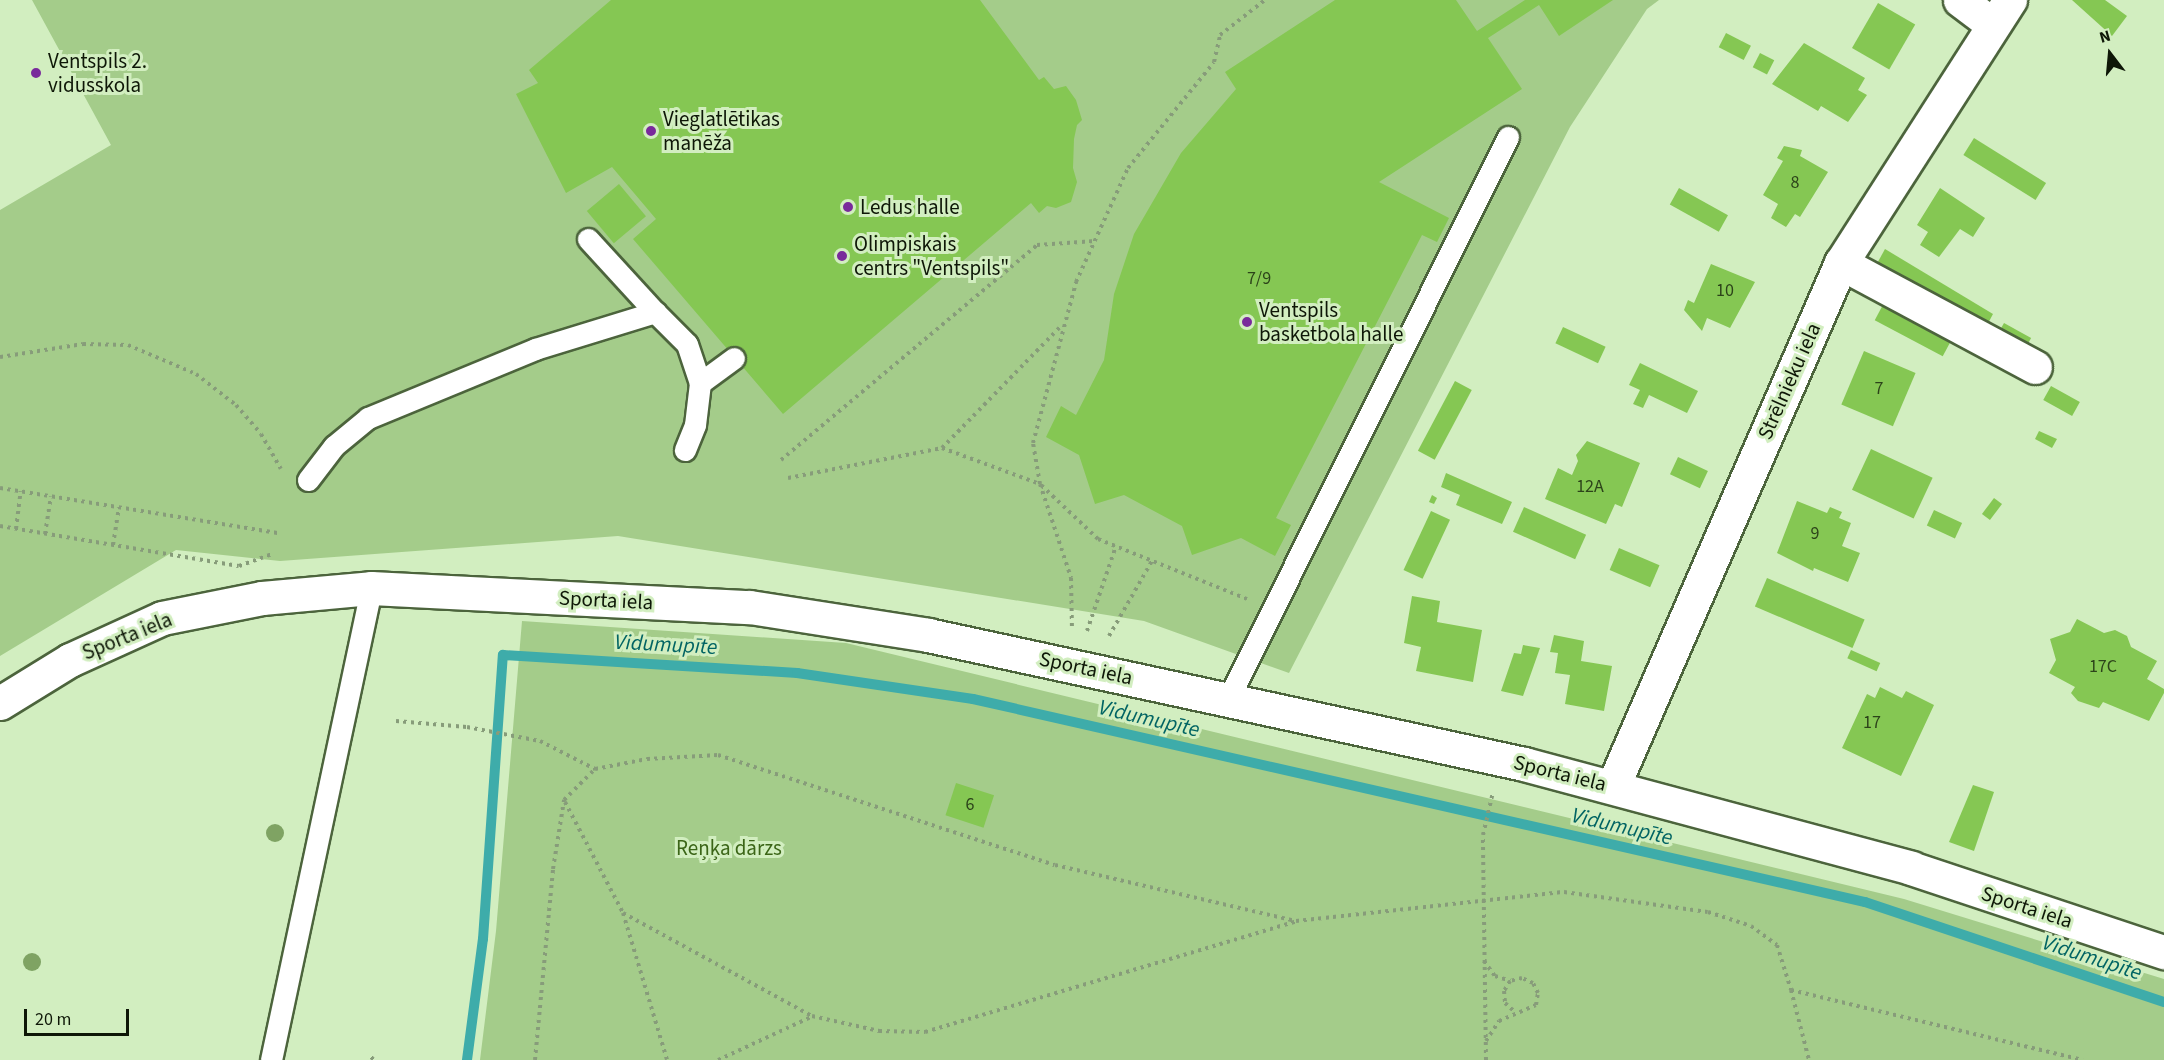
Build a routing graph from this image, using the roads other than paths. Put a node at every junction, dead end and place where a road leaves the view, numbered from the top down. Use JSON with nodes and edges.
{"nodes":[{"id":1,"x":1960,"y":0,"type":"edge"},
{"id":2,"x":2002,"y":13,"type":"edge"},
{"id":3,"x":1508,"y":137,"type":"dead end"},
{"id":4,"x":588,"y":239,"type":"dead end"},
{"id":5,"x":1841,"y":263,"type":"junction"},
{"id":6,"x":655,"y":312,"type":"junction"},
{"id":7,"x":734,"y":358,"type":"dead end"},
{"id":8,"x":2035,"y":367,"type":"dead end"},
{"id":9,"x":700,"y":383,"type":"junction"},
{"id":10,"x":685,"y":450,"type":"dead end"},
{"id":11,"x":308,"y":480,"type":"dead end"},
{"id":12,"x":371,"y":588,"type":"junction"},
{"id":13,"x":1227,"y":699,"type":"junction"},
{"id":14,"x":0,"y":703,"type":"edge"},
{"id":15,"x":1613,"y":786,"type":"junction"},
{"id":16,"x":2164,"y":952,"type":"edge"},
{"id":17,"x":270,"y":1060,"type":"edge"}],
"edges":[{"from":1,"to":2,"type":"street"},
{"from":2,"to":5,"type":"street","name":"Strēlnieku iela"},
{"from":3,"to":13,"type":"lane"},
{"from":4,"to":6,"type":"lane"},
{"from":5,"to":8,"type":"street"},
{"from":5,"to":15,"type":"street","name":"Strēlnieku iela"},
{"from":6,"to":9,"type":"lane"},
{"from":6,"to":11,"type":"lane"},
{"from":7,"to":9,"type":"lane"},
{"from":9,"to":10,"type":"lane"},
{"from":12,"to":13,"type":"street","name":"Sporta iela"},
{"from":12,"to":14,"type":"street","name":"Sporta iela"},
{"from":12,"to":17,"type":"lane"},
{"from":13,"to":15,"type":"street","name":"Sporta iela"},
{"from":15,"to":16,"type":"street","name":"Sporta iela"}]}
